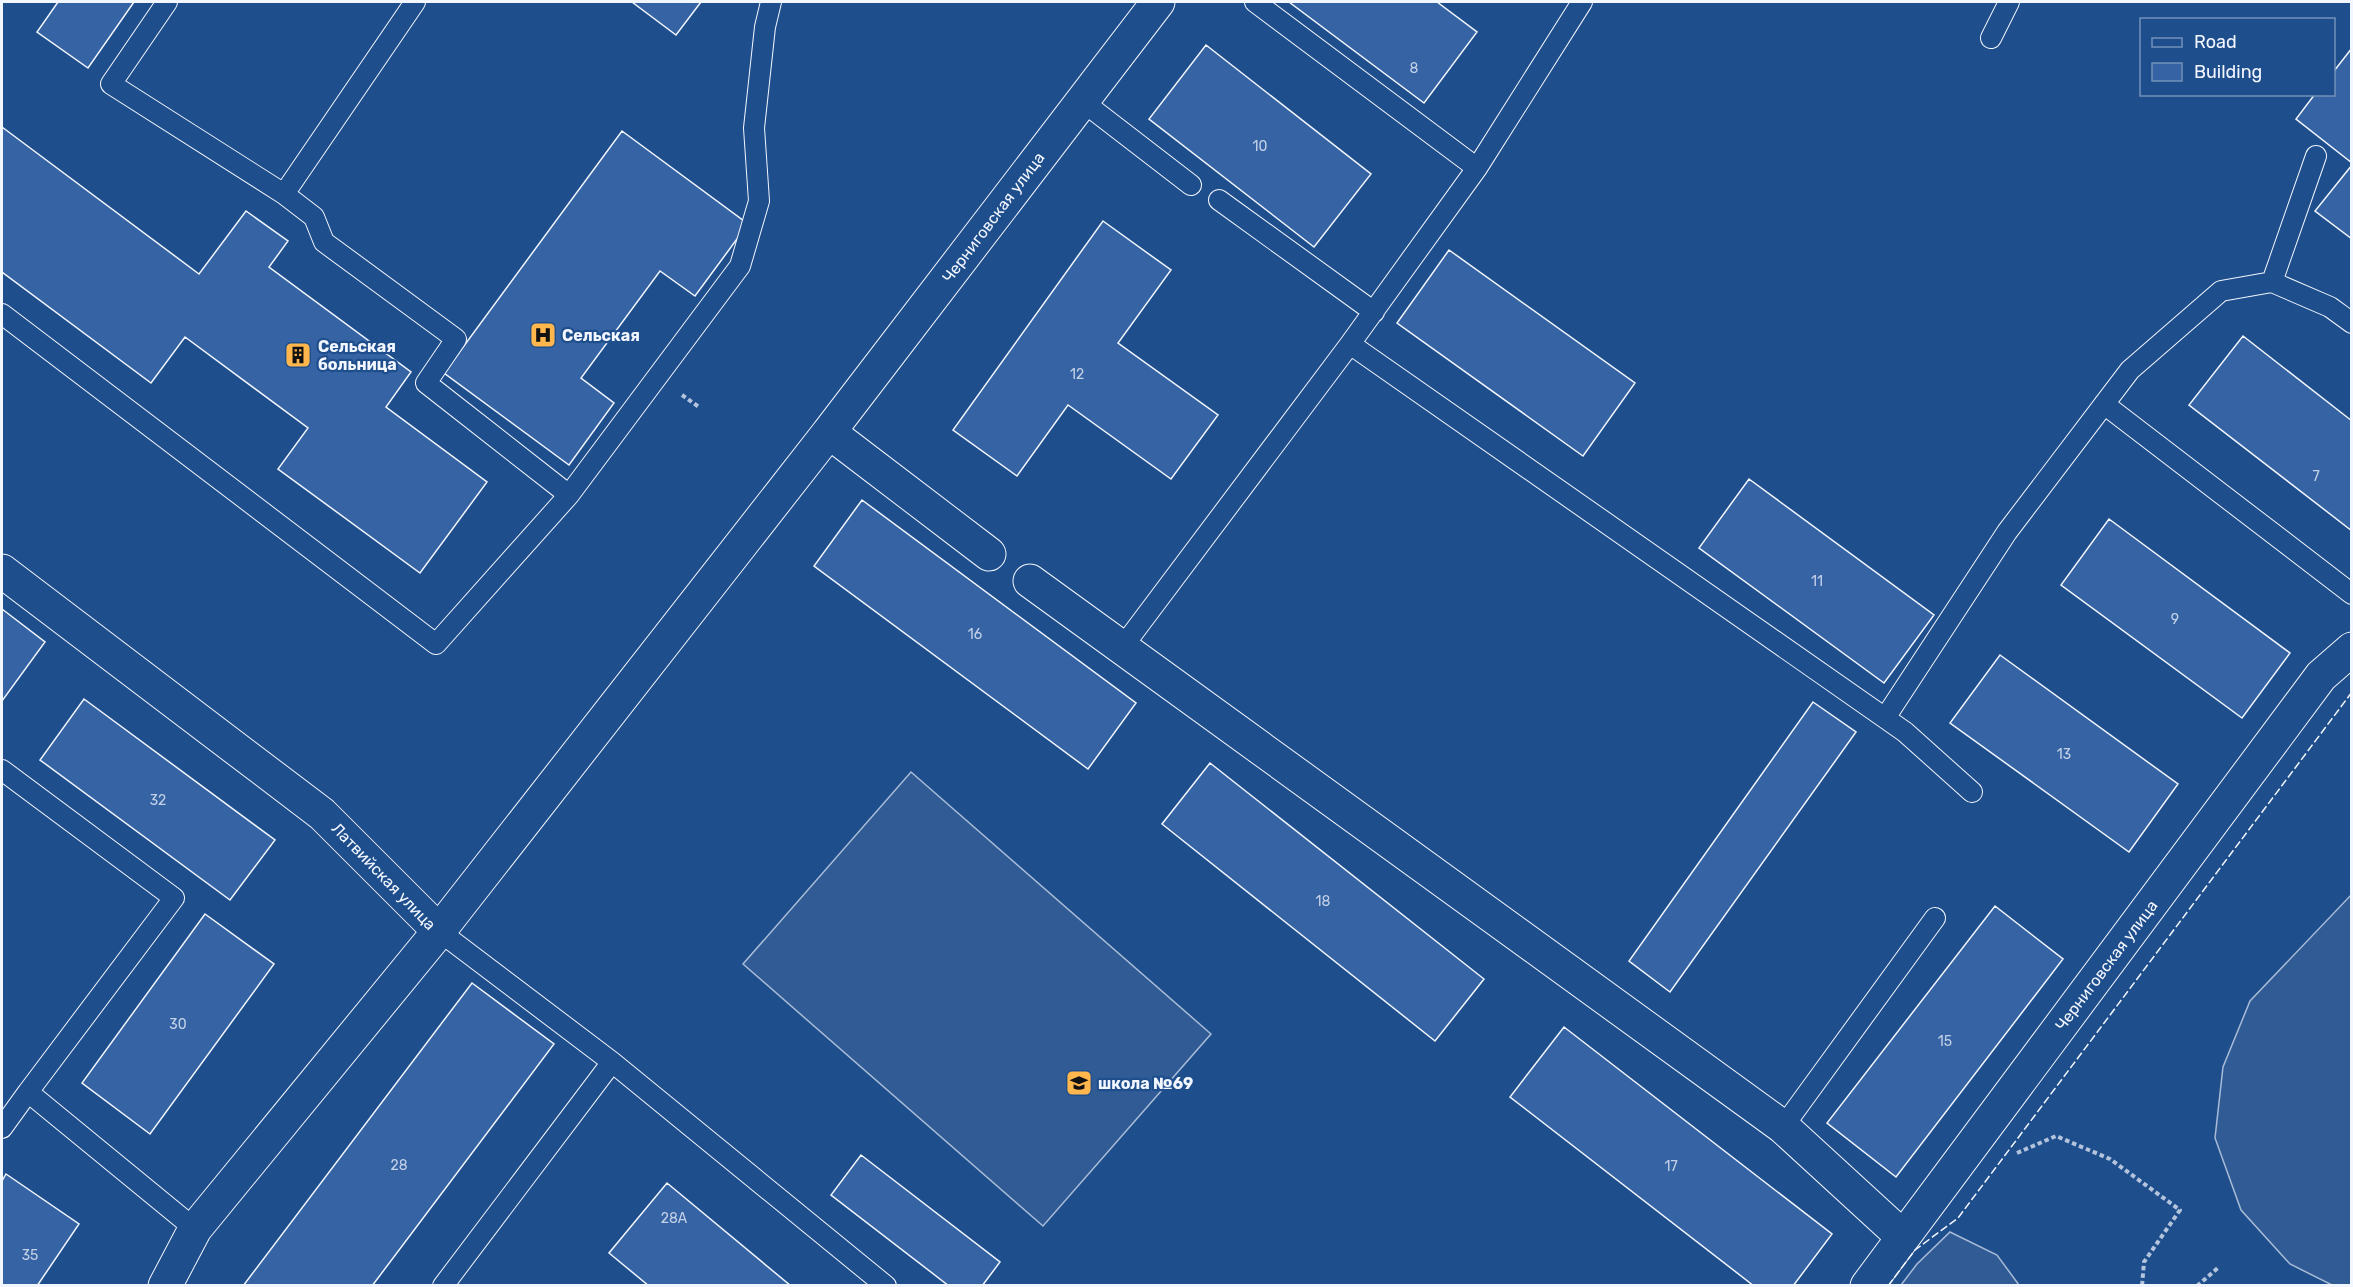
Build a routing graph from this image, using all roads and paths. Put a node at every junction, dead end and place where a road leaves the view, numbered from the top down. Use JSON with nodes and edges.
{"nodes":[{"id":1,"x":167,"y":2,"type":"edge"},
{"id":2,"x":415,"y":2,"type":"edge"},
{"id":3,"x":771,"y":2,"type":"edge"},
{"id":4,"x":1158,"y":2,"type":"edge"},
{"id":5,"x":1256,"y":2,"type":"edge"},
{"id":6,"x":1582,"y":2,"type":"edge"},
{"id":7,"x":2009,"y":2,"type":"edge"},
{"id":8,"x":1991,"y":38,"type":"dead end"},
{"id":9,"x":1082,"y":101,"type":"junction"},
{"id":10,"x":2316,"y":156,"type":"dead end"},
{"id":11,"x":1477,"y":168,"type":"junction"},
{"id":12,"x":1191,"y":185,"type":"dead end"},
{"id":13,"x":284,"y":194,"type":"junction"},
{"id":14,"x":1219,"y":200,"type":"dead end"},
{"id":15,"x":2272,"y":282,"type":"junction"},
{"id":16,"x":1374,"y":312,"type":"junction"},
{"id":17,"x":2,"y":314,"type":"edge"},
{"id":18,"x":2352,"y":323,"type":"edge"},
{"id":19,"x":1350,"y":344,"type":"junction"},
{"id":20,"x":2104,"y":404,"type":"junction"},
{"id":21,"x":829,"y":432,"type":"junction"},
{"id":22,"x":569,"y":495,"type":"junction"},
{"id":23,"x":989,"y":554,"type":"dead end"},
{"id":24,"x":2,"y":571,"type":"edge"},
{"id":25,"x":1030,"y":581,"type":"dead end"},
{"id":26,"x":2352,"y":594,"type":"edge"},
{"id":27,"x":1121,"y":649,"type":"junction"},
{"id":28,"x":2352,"y":649,"type":"edge"},
{"id":29,"x":1885,"y":718,"type":"junction"},
{"id":30,"x":2,"y":770,"type":"edge"},
{"id":31,"x":1972,"y":792,"type":"dead end"},
{"id":32,"x":1935,"y":918,"type":"dead end"},
{"id":33,"x":439,"y":931,"type":"junction"},
{"id":34,"x":612,"y":1062,"type":"junction"},
{"id":35,"x":28,"y":1092,"type":"junction"},
{"id":36,"x":1783,"y":1127,"type":"junction"},
{"id":37,"x":2,"y":1128,"type":"edge"},
{"id":38,"x":2014,"y":1154,"type":"dead end"},
{"id":39,"x":195,"y":1229,"type":"junction"},
{"id":40,"x":1903,"y":1237,"type":"junction"},
{"id":41,"x":2219,"y":1267,"type":"dead end"},
{"id":42,"x":165,"y":1286,"type":"edge"},
{"id":43,"x":443,"y":1286,"type":"edge"},
{"id":44,"x":886,"y":1286,"type":"edge"},
{"id":45,"x":1867,"y":1286,"type":"edge"},
{"id":46,"x":2142,"y":1286,"type":"edge"},
{"id":47,"x":2197,"y":1286,"type":"edge"}],
"edges":[{"from":1,"to":13,"type":"lane"},
{"from":2,"to":13,"type":"lane"},
{"from":3,"to":22,"type":"lane"},
{"from":4,"to":9,"type":"street","name":"Черниговская улица"},
{"from":5,"to":11,"type":"lane"},
{"from":6,"to":11,"type":"lane"},
{"from":7,"to":8,"type":"lane"},
{"from":9,"to":12,"type":"lane"},
{"from":9,"to":21,"type":"street","name":"Черниговская улица"},
{"from":10,"to":15,"type":"lane"},
{"from":11,"to":16,"type":"lane"},
{"from":13,"to":22,"type":"lane"},
{"from":14,"to":16,"type":"lane"},
{"from":15,"to":18,"type":"lane"},
{"from":15,"to":20,"type":"lane"},
{"from":16,"to":19,"type":"lane"},
{"from":17,"to":22,"type":"lane"},
{"from":19,"to":27,"type":"lane"},
{"from":19,"to":29,"type":"lane"},
{"from":20,"to":26,"type":"lane"},
{"from":20,"to":29,"type":"lane"},
{"from":21,"to":23,"type":"street"},
{"from":21,"to":33,"type":"street","name":"Черниговская улица"},
{"from":24,"to":33,"type":"street","name":"Латвийская улица"},
{"from":25,"to":27,"type":"street"},
{"from":27,"to":36,"type":"street"},
{"from":28,"to":40,"type":"street","name":"Черниговская улица"},
{"from":29,"to":31,"type":"lane"},
{"from":30,"to":35,"type":"lane"},
{"from":32,"to":36,"type":"lane"},
{"from":33,"to":34,"type":"lane"},
{"from":33,"to":39,"type":"street","name":"Латвийская улица"},
{"from":34,"to":43,"type":"lane"},
{"from":34,"to":44,"type":"lane"},
{"from":35,"to":37,"type":"lane"},
{"from":35,"to":39,"type":"lane"},
{"from":36,"to":40,"type":"street"},
{"from":38,"to":46,"type":"path"},
{"from":39,"to":42,"type":"street","name":"Латвийская улица"},
{"from":40,"to":45,"type":"street","name":"Черниговская улица"},
{"from":41,"to":47,"type":"path"}]}
